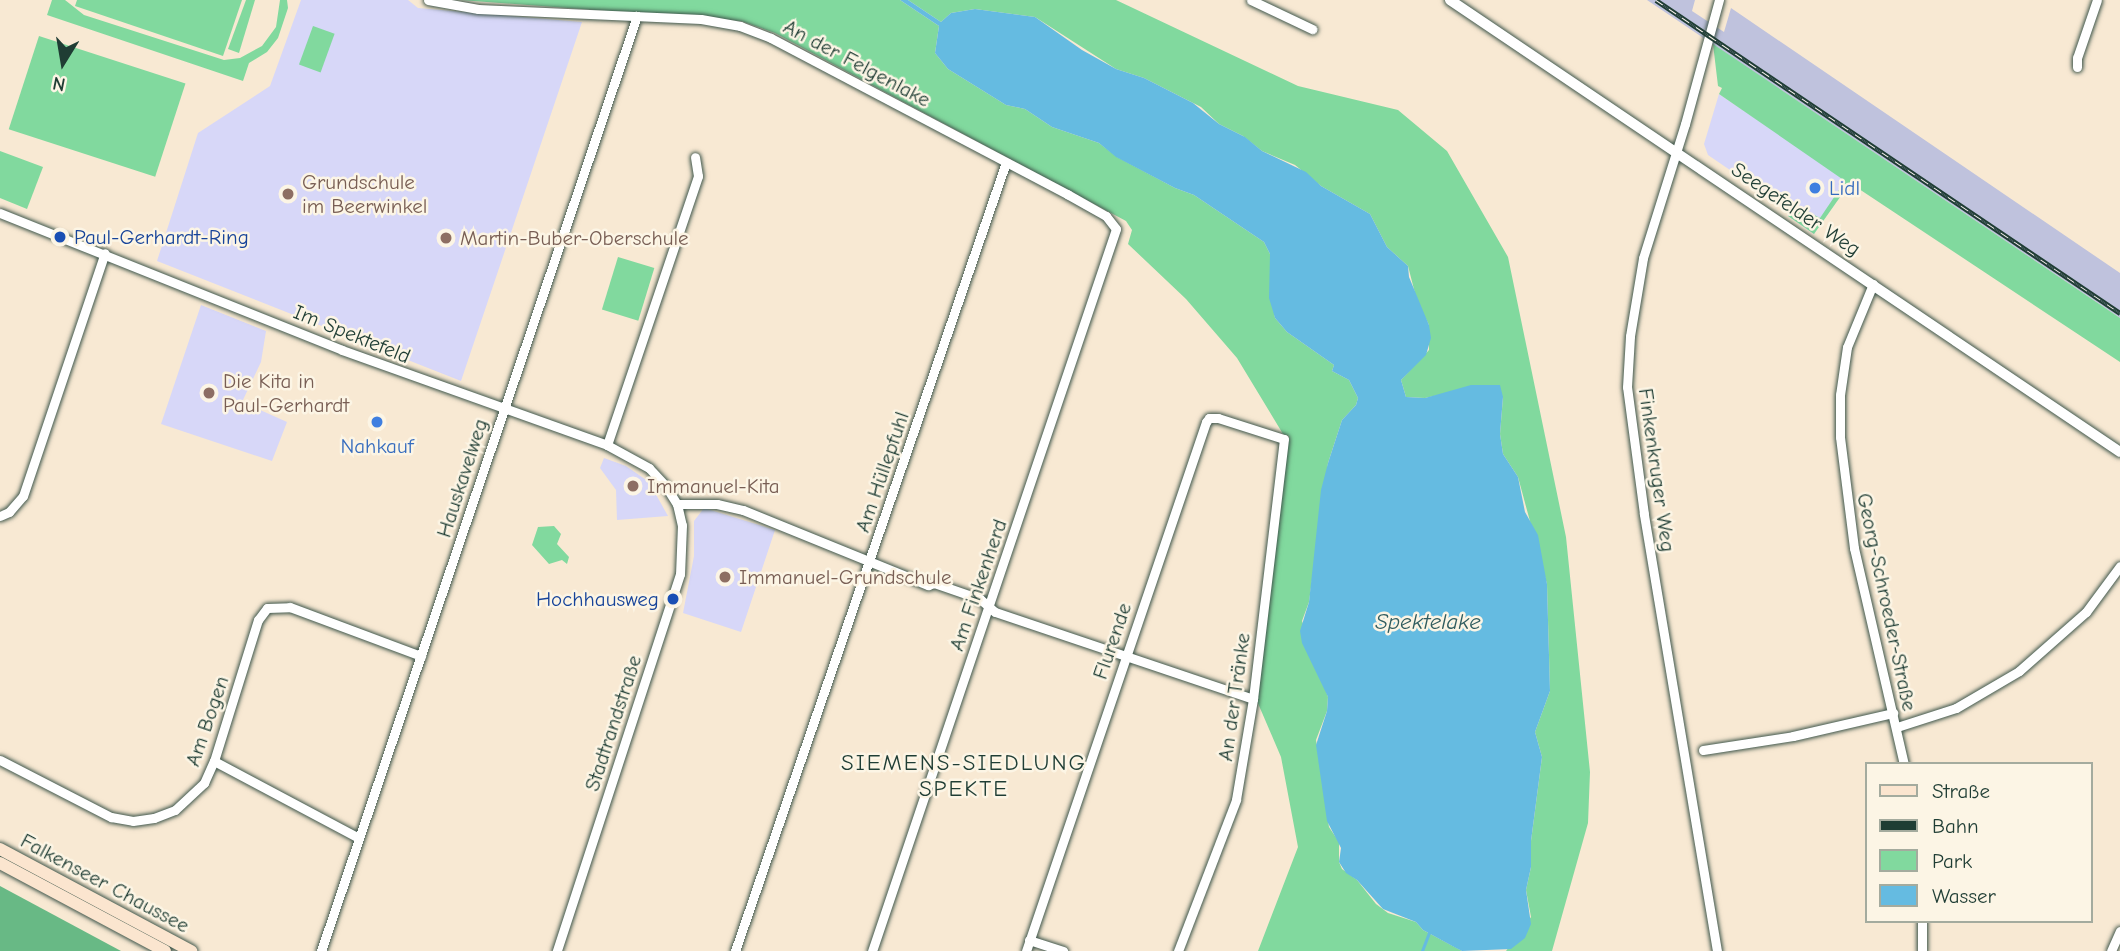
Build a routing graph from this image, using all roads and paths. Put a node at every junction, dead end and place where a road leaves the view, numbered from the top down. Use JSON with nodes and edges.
{"nodes":[{"id":1,"x":428,"y":0,"type":"edge"},
{"id":2,"x":1251,"y":0,"type":"edge"},
{"id":3,"x":1450,"y":0,"type":"edge"},
{"id":4,"x":1719,"y":0,"type":"edge"},
{"id":5,"x":2097,"y":0,"type":"edge"},
{"id":6,"x":637,"y":16,"type":"junction"},
{"id":7,"x":1312,"y":29,"type":"dead end"},
{"id":8,"x":2077,"y":67,"type":"dead end"},
{"id":9,"x":1676,"y":152,"type":"junction"},
{"id":10,"x":695,"y":157,"type":"dead end"},
{"id":11,"x":1006,"y":162,"type":"junction"},
{"id":12,"x":0,"y":213,"type":"edge"},
{"id":13,"x":1116,"y":229,"type":"joint"},
{"id":14,"x":105,"y":253,"type":"junction"},
{"id":15,"x":1873,"y":285,"type":"junction"},
{"id":16,"x":502,"y":410,"type":"junction"},
{"id":17,"x":1284,"y":439,"type":"joint"},
{"id":18,"x":607,"y":445,"type":"junction"},
{"id":19,"x":2120,"y":452,"type":"edge"},
{"id":20,"x":677,"y":504,"type":"junction"},
{"id":21,"x":0,"y":516,"type":"edge"},
{"id":22,"x":869,"y":562,"type":"junction"},
{"id":23,"x":2120,"y":566,"type":"edge"},
{"id":24,"x":988,"y":605,"type":"junction"},
{"id":25,"x":421,"y":656,"type":"junction"},
{"id":26,"x":1125,"y":657,"type":"junction"},
{"id":27,"x":1253,"y":699,"type":"junction"},
{"id":28,"x":1894,"y":713,"type":"junction"},
{"id":29,"x":1897,"y":727,"type":"junction"},
{"id":30,"x":1703,"y":750,"type":"dead end"},
{"id":31,"x":0,"y":760,"type":"edge"},
{"id":32,"x":214,"y":761,"type":"junction"},
{"id":33,"x":1904,"y":762,"type":"edge"},
{"id":34,"x":359,"y":838,"type":"junction"},
{"id":35,"x":0,"y":849,"type":"edge"},
{"id":36,"x":0,"y":863,"type":"edge"},
{"id":37,"x":1922,"y":923,"type":"edge"},
{"id":38,"x":2120,"y":931,"type":"edge"},
{"id":39,"x":1030,"y":940,"type":"junction"},
{"id":40,"x":165,"y":951,"type":"edge"},
{"id":41,"x":191,"y":951,"type":"edge"},
{"id":42,"x":321,"y":951,"type":"edge"},
{"id":43,"x":556,"y":951,"type":"edge"},
{"id":44,"x":736,"y":951,"type":"edge"},
{"id":45,"x":872,"y":951,"type":"edge"},
{"id":46,"x":1026,"y":951,"type":"edge"},
{"id":47,"x":1063,"y":951,"type":"edge"},
{"id":48,"x":1178,"y":951,"type":"edge"},
{"id":49,"x":1717,"y":951,"type":"edge"},
{"id":50,"x":1922,"y":951,"type":"edge"},
{"id":51,"x":2111,"y":951,"type":"edge"}],
"edges":[{"from":1,"to":6,"type":"street","name":"An der Felgenlake"},
{"from":2,"to":7,"type":"street"},
{"from":3,"to":9,"type":"street","name":"Seegefelder Weg"},
{"from":4,"to":9,"type":"street","name":"Finkenkruger Weg"},
{"from":5,"to":8,"type":"street"},
{"from":6,"to":11,"type":"street","name":"An der Felgenlake"},
{"from":6,"to":16,"type":"street","name":"Hauskavelweg"},
{"from":9,"to":15,"type":"street","name":"Seegefelder Weg"},
{"from":9,"to":49,"type":"street","name":"Finkenkruger Weg"},
{"from":10,"to":18,"type":"street"},
{"from":11,"to":13,"type":"street","name":"An der Felgenlake"},
{"from":11,"to":22,"type":"street","name":"Am Hüllepfuhl"},
{"from":12,"to":14,"type":"street","name":"Im Spektefeld"},
{"from":13,"to":24,"type":"street","name":"Am Finkenherd"},
{"from":14,"to":16,"type":"street","name":"Im Spektefeld"},
{"from":14,"to":21,"type":"street"},
{"from":15,"to":19,"type":"street","name":"Seegefelder Weg"},
{"from":15,"to":28,"type":"street","name":"Georg-Schroeder-Straße"},
{"from":16,"to":18,"type":"street","name":"Im Spektefeld"},
{"from":16,"to":25,"type":"street","name":"Hauskavelweg"},
{"from":17,"to":26,"type":"street","name":"Flurende"},
{"from":17,"to":27,"type":"street","name":"An der Tränke"},
{"from":18,"to":20,"type":"street","name":"Im Spektefeld"},
{"from":20,"to":22,"type":"street"},
{"from":20,"to":43,"type":"street","name":"Stadtrandstraße"},
{"from":22,"to":24,"type":"street"},
{"from":22,"to":44,"type":"street","name":"Am Hüllepfuhl"},
{"from":23,"to":29,"type":"street"},
{"from":24,"to":26,"type":"street"},
{"from":24,"to":45,"type":"street","name":"Am Finkenherd"},
{"from":25,"to":32,"type":"street","name":"Am Bogen"},
{"from":25,"to":34,"type":"street","name":"Hauskavelweg"},
{"from":26,"to":27,"type":"street"},
{"from":26,"to":39,"type":"street","name":"Flurende"},
{"from":27,"to":48,"type":"street","name":"An der Tränke"},
{"from":28,"to":29,"type":"street","name":"Georg-Schroeder-Straße"},
{"from":28,"to":30,"type":"street"},
{"from":29,"to":33,"type":"street","name":"Georg-Schroeder-Straße"},
{"from":31,"to":32,"type":"street","name":"Am Bogen"},
{"from":32,"to":34,"type":"street"},
{"from":34,"to":42,"type":"street","name":"Hauskavelweg"},
{"from":35,"to":41,"type":"main road","name":"Falkenseer Chaussee"},
{"from":36,"to":40,"type":"main road","name":"Falkenseer Chaussee"},
{"from":37,"to":50,"type":"street"},
{"from":38,"to":51,"type":"street"},
{"from":39,"to":46,"type":"street","name":"Flurende"},
{"from":39,"to":47,"type":"street"}]}
